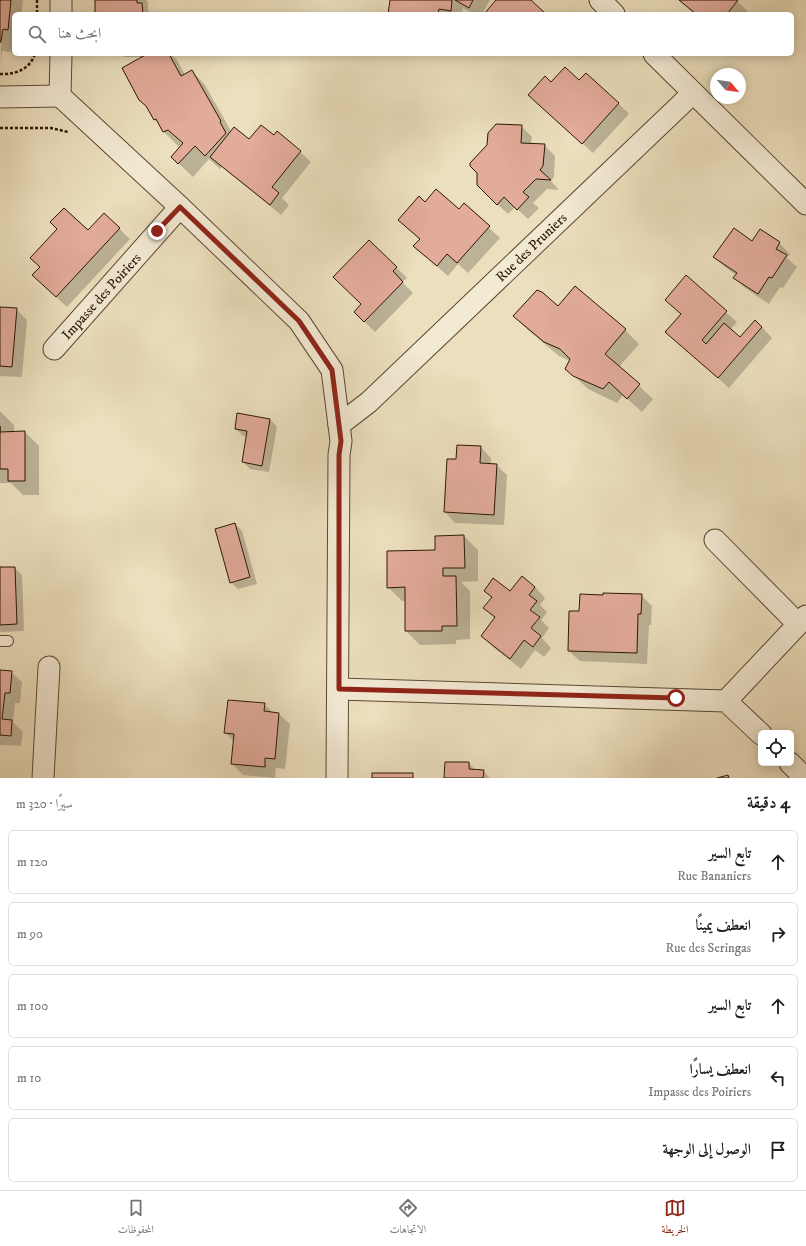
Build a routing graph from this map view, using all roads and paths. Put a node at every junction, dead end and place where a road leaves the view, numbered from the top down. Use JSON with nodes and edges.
{"nodes":[{"id":1,"x":37,"y":0,"type":"edge"},
{"id":2,"x":61,"y":0,"type":"edge"},
{"id":3,"x":600,"y":0,"type":"edge"},
{"id":4,"x":37,"y":12,"type":"edge"},
{"id":5,"x":61,"y":12,"type":"edge"},
{"id":6,"x":612,"y":12,"type":"edge"},
{"id":7,"x":34,"y":56,"type":"edge"},
{"id":8,"x":60,"y":56,"type":"edge"},
{"id":9,"x":656,"y":56,"type":"edge"},
{"id":10,"x":0,"y":74,"type":"edge"},
{"id":11,"x":693,"y":93,"type":"junction"},
{"id":12,"x":60,"y":96,"type":"junction"},
{"id":13,"x":0,"y":97,"type":"edge"},
{"id":14,"x":0,"y":128,"type":"edge"},
{"id":15,"x":74,"y":135,"type":"dead end"},
{"id":16,"x":806,"y":204,"type":"edge"},
{"id":17,"x":180,"y":207,"type":"junction"},
{"id":18,"x":54,"y":349,"type":"dead end"},
{"id":19,"x":339,"y":425,"type":"junction"},
{"id":20,"x":715,"y":540,"type":"dead end"},
{"id":21,"x":802,"y":620,"type":"edge"},
{"id":22,"x":49,"y":667,"type":"dead end"},
{"id":23,"x":339,"y":689,"type":"junction"},
{"id":24,"x":726,"y":700,"type":"junction"},
{"id":25,"x":758,"y":731,"type":"edge"},
{"id":26,"x":793,"y":766,"type":"edge"},
{"id":27,"x":43,"y":778,"type":"edge"},
{"id":28,"x":337,"y":778,"type":"edge"},
{"id":29,"x":805,"y":778,"type":"edge"}],
"edges":[{"from":1,"to":4,"type":"path"},
{"from":2,"to":5,"type":"street"},
{"from":3,"to":6,"type":"street"},
{"from":7,"to":10,"type":"path"},
{"from":8,"to":12,"type":"street"},
{"from":9,"to":11,"type":"street"},
{"from":11,"to":16,"type":"street"},
{"from":11,"to":19,"type":"street","name":"Rue des Pruniers"},
{"from":12,"to":13,"type":"street"},
{"from":12,"to":17,"type":"street"},
{"from":14,"to":15,"type":"path"},
{"from":17,"to":18,"type":"street","name":"Impasse des Poiriers"},
{"from":17,"to":19,"type":"street"},
{"from":19,"to":23,"type":"street"},
{"from":20,"to":21,"type":"street"},
{"from":21,"to":24,"type":"street"},
{"from":22,"to":27,"type":"street"},
{"from":23,"to":24,"type":"street"},
{"from":23,"to":28,"type":"street"},
{"from":24,"to":25,"type":"street"},
{"from":26,"to":29,"type":"street"}]}
